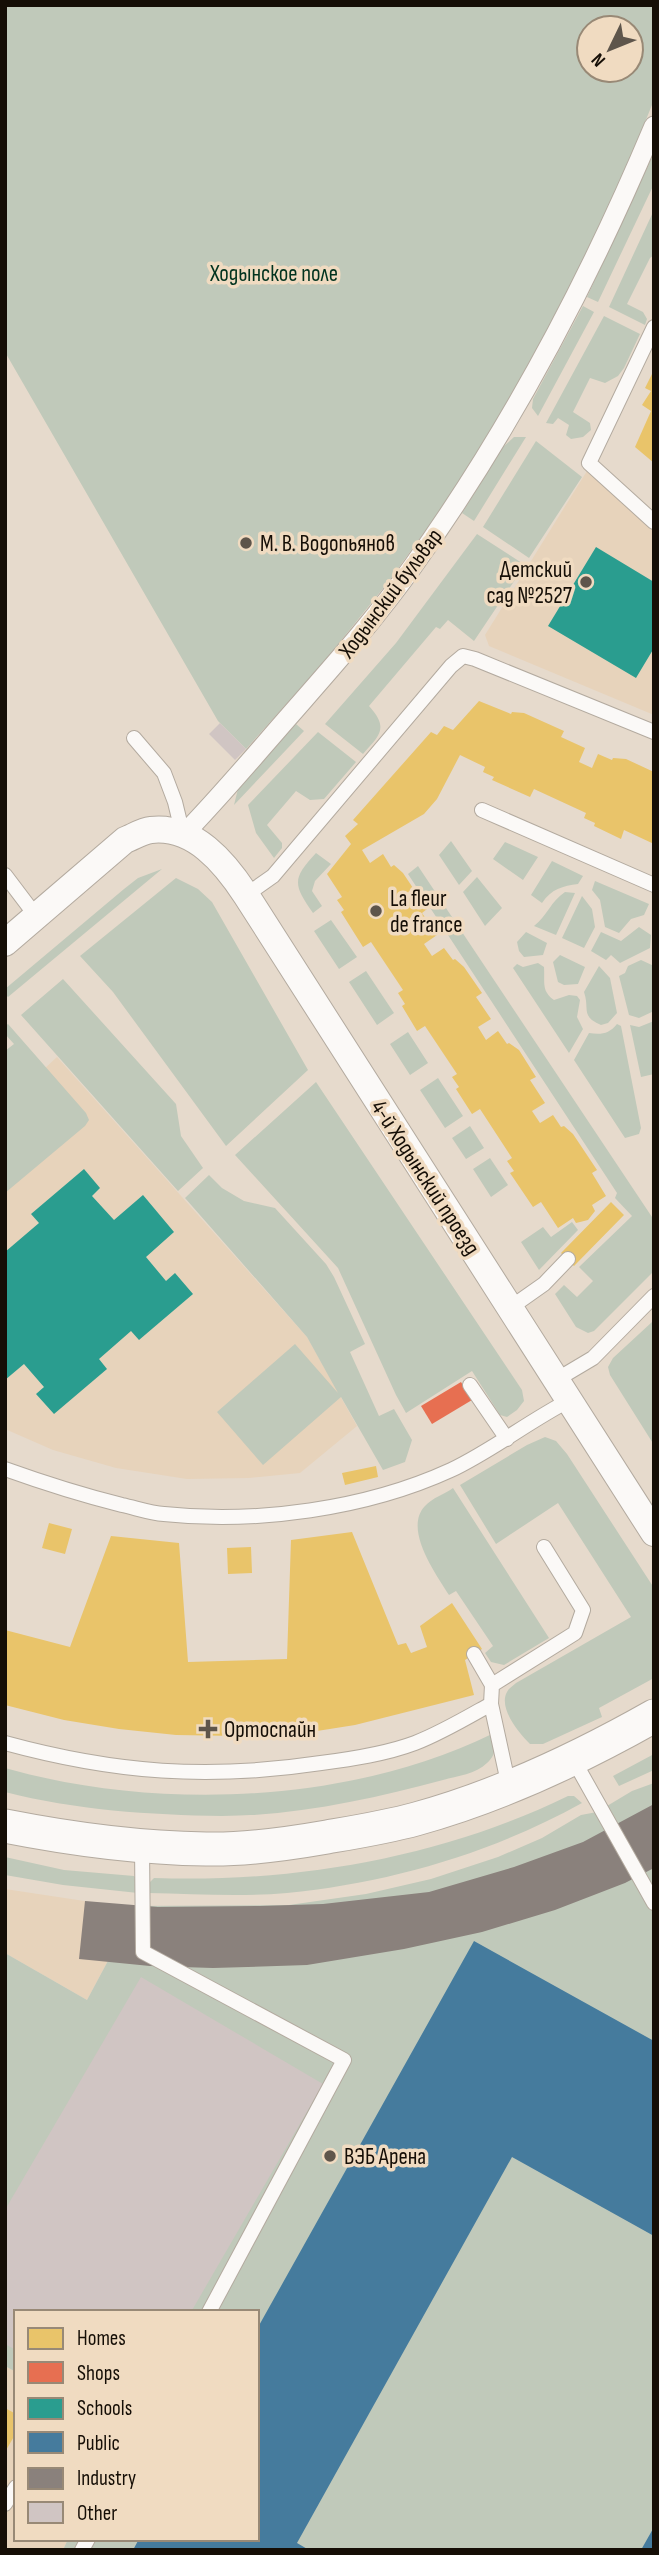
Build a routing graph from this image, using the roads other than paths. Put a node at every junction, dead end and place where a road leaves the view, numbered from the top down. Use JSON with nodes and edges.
{"nodes":[{"id":1,"x":654,"y":126,"type":"edge"},
{"id":2,"x":654,"y":327,"type":"edge"},
{"id":3,"x":654,"y":522,"type":"edge"},
{"id":4,"x":654,"y":732,"type":"edge"},
{"id":5,"x":134,"y":738,"type":"dead end"},
{"id":6,"x":482,"y":810,"type":"dead end"},
{"id":7,"x":183,"y":835,"type":"junction"},
{"id":8,"x":5,"y":875,"type":"edge"},
{"id":9,"x":654,"y":885,"type":"edge"},
{"id":10,"x":246,"y":895,"type":"junction"},
{"id":11,"x":36,"y":916,"type":"junction"},
{"id":12,"x":5,"y":943,"type":"edge"},
{"id":13,"x":568,"y":1259,"type":"dead end"},
{"id":14,"x":654,"y":1296,"type":"edge"},
{"id":15,"x":510,"y":1308,"type":"junction"},
{"id":16,"x":470,"y":1385,"type":"dead end"},
{"id":17,"x":563,"y":1390,"type":"junction"},
{"id":18,"x":507,"y":1438,"type":"junction"},
{"id":19,"x":5,"y":1469,"type":"edge"},
{"id":20,"x":650,"y":1518,"type":"edge"},
{"id":21,"x":544,"y":1547,"type":"dead end"},
{"id":22,"x":474,"y":1654,"type":"dead end"},
{"id":23,"x":492,"y":1685,"type":"junction"},
{"id":24,"x":491,"y":1704,"type":"junction"},
{"id":25,"x":654,"y":1716,"type":"edge"},
{"id":26,"x":5,"y":1743,"type":"edge"},
{"id":27,"x":573,"y":1759,"type":"junction"},
{"id":28,"x":509,"y":1787,"type":"junction"},
{"id":29,"x":5,"y":1826,"type":"edge"},
{"id":30,"x":142,"y":1846,"type":"junction"},
{"id":31,"x":654,"y":1903,"type":"edge"},
{"id":32,"x":210,"y":2310,"type":"edge"}],
"edges":[{"from":1,"to":7,"type":"street","name":"Ходынский бульвар"},
{"from":2,"to":3,"type":"lane"},
{"from":4,"to":10,"type":"lane"},
{"from":5,"to":7,"type":"lane"},
{"from":6,"to":9,"type":"lane"},
{"from":7,"to":10,"type":"street","name":"4-й Ходынский проезд"},
{"from":7,"to":11,"type":"street"},
{"from":8,"to":11,"type":"lane"},
{"from":10,"to":15,"type":"street","name":"4-й Ходынский проезд"},
{"from":11,"to":12,"type":"street"},
{"from":13,"to":15,"type":"lane"},
{"from":14,"to":17,"type":"lane"},
{"from":15,"to":17,"type":"street","name":"4-й Ходынский проезд"},
{"from":16,"to":18,"type":"lane"},
{"from":17,"to":18,"type":"lane"},
{"from":17,"to":20,"type":"street","name":"4-й Ходынский проезд"},
{"from":18,"to":19,"type":"lane"},
{"from":21,"to":23,"type":"lane"},
{"from":22,"to":23,"type":"lane"},
{"from":23,"to":24,"type":"lane"},
{"from":24,"to":26,"type":"lane"},
{"from":24,"to":28,"type":"lane"},
{"from":25,"to":27,"type":"street"},
{"from":27,"to":28,"type":"street"},
{"from":27,"to":31,"type":"lane"},
{"from":28,"to":30,"type":"street"},
{"from":29,"to":30,"type":"street"},
{"from":30,"to":32,"type":"lane"}]}
